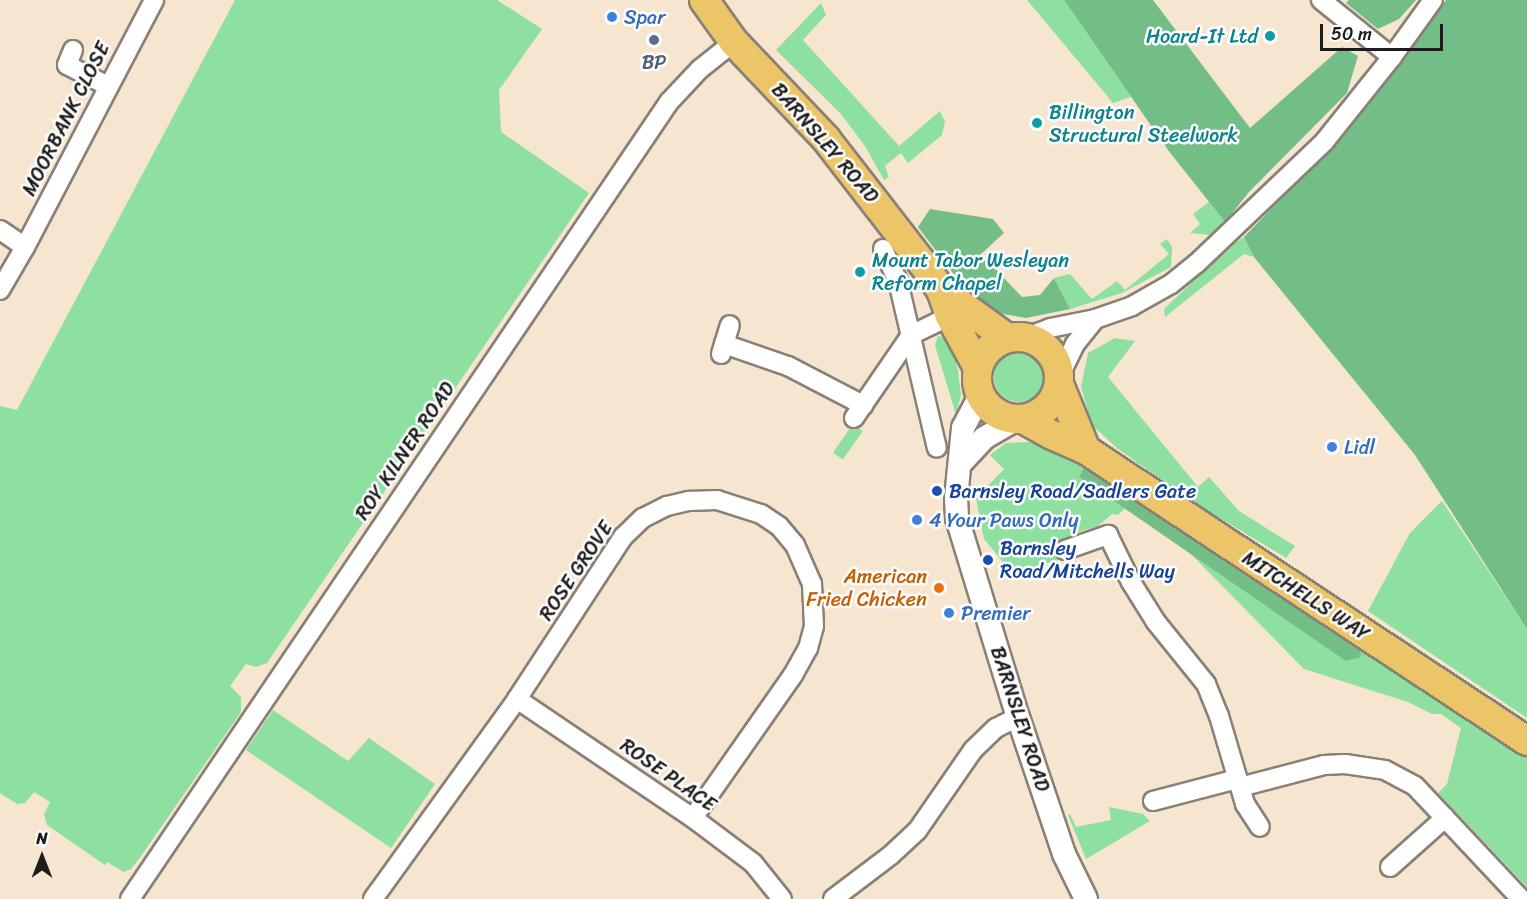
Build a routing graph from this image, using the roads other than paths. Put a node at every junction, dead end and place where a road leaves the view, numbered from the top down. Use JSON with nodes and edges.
{"nodes":[{"id":1,"x":154,"y":0,"type":"edge"},
{"id":2,"x":704,"y":0,"type":"edge"},
{"id":3,"x":1321,"y":0,"type":"edge"},
{"id":4,"x":1433,"y":0,"type":"edge"},
{"id":5,"x":734,"y":42,"type":"junction"},
{"id":6,"x":73,"y":50,"type":"dead end"},
{"id":7,"x":1392,"y":57,"type":"junction"},
{"id":8,"x":108,"y":86,"type":"junction"},
{"id":9,"x":0,"y":230,"type":"edge"},
{"id":10,"x":25,"y":247,"type":"junction"},
{"id":11,"x":883,"y":249,"type":"dead end"},
{"id":12,"x":0,"y":290,"type":"edge"},
{"id":13,"x":945,"y":303,"type":"junction"},
{"id":14,"x":1095,"y":319,"type":"junction"},
{"id":15,"x":730,"y":325,"type":"dead end"},
{"id":16,"x":911,"y":335,"type":"junction"},
{"id":17,"x":1016,"y":338,"type":"junction"},
{"id":18,"x":1059,"y":380,"type":"junction"},
{"id":19,"x":979,"y":382,"type":"junction"},
{"id":20,"x":1020,"y":419,"type":"junction"},
{"id":21,"x":937,"y":448,"type":"dead end"},
{"id":22,"x":1086,"y":450,"type":"junction"},
{"id":23,"x":960,"y":464,"type":"junction"},
{"id":24,"x":1065,"y":550,"type":"dead end"},
{"id":25,"x":517,"y":699,"type":"junction"},
{"id":26,"x":1018,"y":717,"type":"junction"},
{"id":27,"x":1527,"y":741,"type":"edge"},
{"id":28,"x":1239,"y":783,"type":"junction"},
{"id":29,"x":1153,"y":801,"type":"dead end"},
{"id":30,"x":693,"y":818,"type":"junction"},
{"id":31,"x":1445,"y":818,"type":"junction"},
{"id":32,"x":1260,"y":827,"type":"dead end"},
{"id":33,"x":1390,"y":867,"type":"dead end"},
{"id":34,"x":130,"y":899,"type":"edge"},
{"id":35,"x":373,"y":899,"type":"edge"},
{"id":36,"x":782,"y":899,"type":"edge"},
{"id":37,"x":832,"y":899,"type":"edge"},
{"id":38,"x":1086,"y":899,"type":"edge"},
{"id":39,"x":1521,"y":899,"type":"edge"}],
"edges":[{"from":1,"to":8,"type":"street","name":"MOORBANK CLOSE"},
{"from":2,"to":5,"type":"main road","name":"BARNSLEY ROAD"},
{"from":3,"to":7,"type":"street"},
{"from":4,"to":7,"type":"street"},
{"from":5,"to":13,"type":"main road","name":"BARNSLEY ROAD"},
{"from":5,"to":34,"type":"street","name":"ROY KILNER ROAD"},
{"from":6,"to":8,"type":"street"},
{"from":7,"to":14,"type":"street"},
{"from":8,"to":10,"type":"street","name":"MOORBANK CLOSE"},
{"from":9,"to":10,"type":"street"},
{"from":10,"to":12,"type":"street","name":"MOORBANK CLOSE"},
{"from":11,"to":16,"type":"street"},
{"from":13,"to":16,"type":"street"},
{"from":13,"to":17,"type":"main road","name":"BARNSLEY ROAD"},
{"from":13,"to":19,"type":"main road","name":"BARNSLEY ROAD"},
{"from":14,"to":17,"type":"street"},
{"from":14,"to":18,"type":"street"},
{"from":15,"to":16,"type":"street"},
{"from":16,"to":21,"type":"street"},
{"from":17,"to":18,"type":"main road"},
{"from":17,"to":19,"type":"main road"},
{"from":18,"to":20,"type":"main road"},
{"from":18,"to":22,"type":"main road"},
{"from":19,"to":20,"type":"main road"},
{"from":19,"to":23,"type":"street","name":"BARNSLEY ROAD"},
{"from":20,"to":22,"type":"main road","name":"MITCHELLS WAY"},
{"from":20,"to":23,"type":"street"},
{"from":22,"to":27,"type":"main road","name":"MITCHELLS WAY"},
{"from":23,"to":26,"type":"street","name":"BARNSLEY ROAD"},
{"from":24,"to":28,"type":"street"},
{"from":25,"to":30,"type":"street","name":"ROSE PLACE"},
{"from":25,"to":30,"type":"street","name":"ROSE GROVE"},
{"from":25,"to":35,"type":"street","name":"ROSE GROVE"},
{"from":26,"to":37,"type":"street"},
{"from":26,"to":38,"type":"street","name":"BARNSLEY ROAD"},
{"from":28,"to":29,"type":"street"},
{"from":28,"to":31,"type":"street"},
{"from":28,"to":32,"type":"street"},
{"from":30,"to":36,"type":"street","name":"ROSE PLACE"},
{"from":31,"to":33,"type":"street"},
{"from":31,"to":39,"type":"street"}]}
